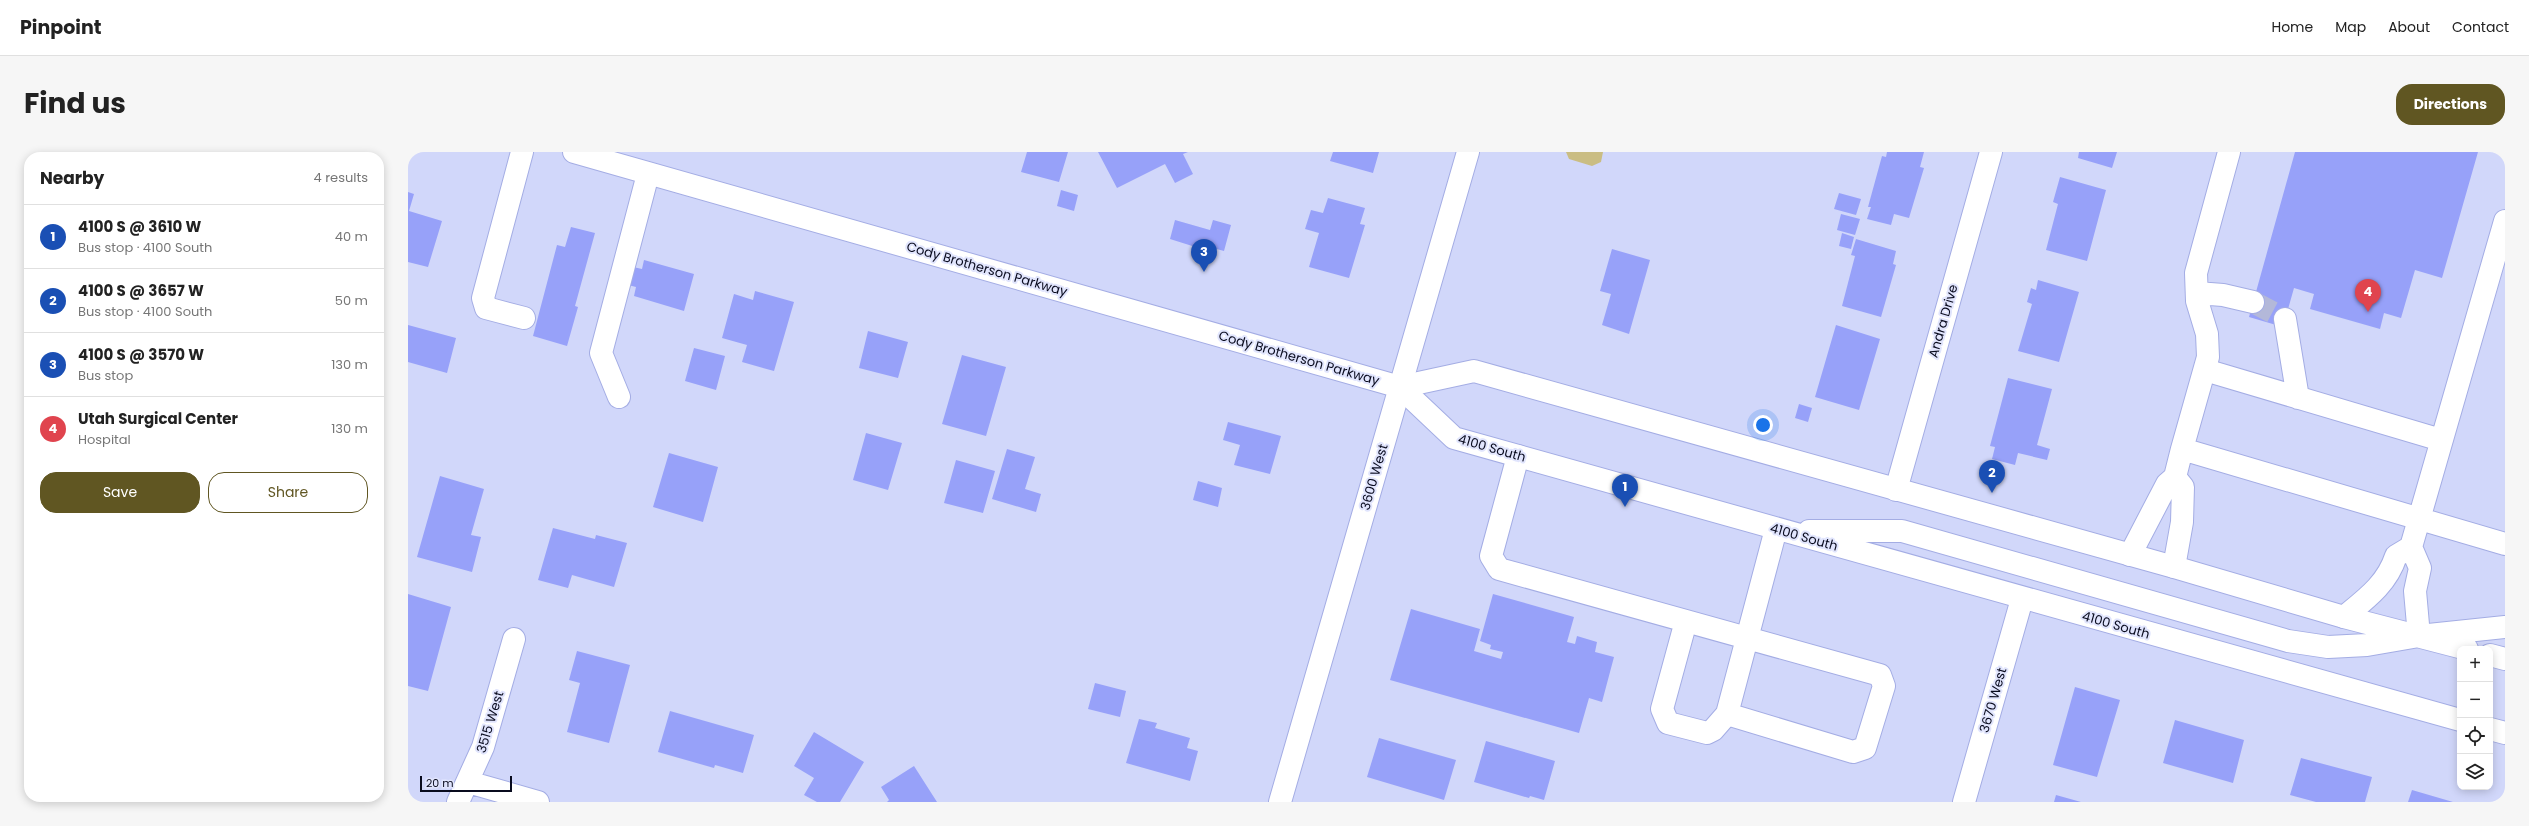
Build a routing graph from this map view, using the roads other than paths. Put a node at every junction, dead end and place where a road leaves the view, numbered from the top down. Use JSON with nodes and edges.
{"nodes":[{"id":1,"x":522,"y":152,"type":"edge"},
{"id":2,"x":574,"y":152,"type":"edge"},
{"id":3,"x":1468,"y":152,"type":"edge"},
{"id":4,"x":1991,"y":152,"type":"edge"},
{"id":5,"x":2229,"y":152,"type":"edge"},
{"id":6,"x":648,"y":174,"type":"junction"},
{"id":7,"x":2505,"y":221,"type":"edge"},
{"id":8,"x":2197,"y":293,"type":"junction"},
{"id":9,"x":2253,"y":302,"type":"tunnel mouth"},
{"id":10,"x":524,"y":318,"type":"dead end"},
{"id":11,"x":2285,"y":319,"type":"dead end"},
{"id":12,"x":2205,"y":370,"type":"junction"},
{"id":13,"x":1400,"y":387,"type":"junction"},
{"id":14,"x":619,"y":397,"type":"dead end"},
{"id":15,"x":2298,"y":398,"type":"junction"},
{"id":16,"x":2441,"y":440,"type":"junction"},
{"id":17,"x":2182,"y":449,"type":"junction"},
{"id":18,"x":1518,"y":456,"type":"junction"},
{"id":19,"x":2175,"y":477,"type":"junction"},
{"id":20,"x":1896,"y":490,"type":"junction"},
{"id":21,"x":2418,"y":520,"type":"junction"},
{"id":22,"x":1780,"y":530,"type":"junction"},
{"id":23,"x":2505,"y":544,"type":"edge"},
{"id":24,"x":2411,"y":548,"type":"junction"},
{"id":25,"x":2130,"y":555,"type":"junction"},
{"id":26,"x":2174,"y":567,"type":"junction"},
{"id":27,"x":2022,"y":599,"type":"junction"},
{"id":28,"x":2344,"y":617,"type":"junction"},
{"id":29,"x":1686,"y":621,"type":"junction"},
{"id":30,"x":2505,"y":627,"type":"edge"},
{"id":31,"x":2419,"y":636,"type":"junction"},
{"id":32,"x":1746,"y":638,"type":"junction"},
{"id":33,"x":514,"y":640,"type":"dead end"},
{"id":34,"x":2457,"y":646,"type":"edge"},
{"id":35,"x":2493,"y":656,"type":"edge"},
{"id":36,"x":2505,"y":659,"type":"edge"},
{"id":37,"x":1726,"y":714,"type":"junction"},
{"id":38,"x":2457,"y":719,"type":"edge"},
{"id":39,"x":2493,"y":730,"type":"edge"},
{"id":40,"x":2505,"y":733,"type":"edge"},
{"id":41,"x":468,"y":782,"type":"junction"},
{"id":42,"x":458,"y":802,"type":"edge"},
{"id":43,"x":538,"y":802,"type":"edge"},
{"id":44,"x":1280,"y":802,"type":"edge"},
{"id":45,"x":1964,"y":802,"type":"edge"}],
"edges":[{"from":1,"to":10,"type":"main road"},
{"from":2,"to":6,"type":"main road","name":"Cody Brotherson Parkway"},
{"from":3,"to":13,"type":"main road","name":"3600 West"},
{"from":4,"to":20,"type":"main road","name":"Andra Drive"},
{"from":5,"to":8,"type":"main road"},
{"from":6,"to":13,"type":"main road","name":"Cody Brotherson Parkway"},
{"from":6,"to":14,"type":"main road"},
{"from":7,"to":16,"type":"main road"},
{"from":8,"to":9,"type":"main road"},
{"from":8,"to":12,"type":"main road"},
{"from":11,"to":15,"type":"main road"},
{"from":12,"to":15,"type":"main road"},
{"from":12,"to":17,"type":"main road"},
{"from":13,"to":18,"type":"main road","name":"4100 South"},
{"from":13,"to":20,"type":"main road"},
{"from":13,"to":44,"type":"main road","name":"3600 West"},
{"from":15,"to":16,"type":"main road"},
{"from":16,"to":21,"type":"main road"},
{"from":17,"to":19,"type":"main road"},
{"from":17,"to":21,"type":"main road"},
{"from":18,"to":22,"type":"main road","name":"4100 South"},
{"from":18,"to":29,"type":"main road"},
{"from":19,"to":25,"type":"main road"},
{"from":19,"to":26,"type":"main road"},
{"from":20,"to":25,"type":"main road"},
{"from":21,"to":23,"type":"main road"},
{"from":21,"to":24,"type":"main road"},
{"from":22,"to":27,"type":"main road","name":"4100 South"},
{"from":22,"to":31,"type":"main road"},
{"from":22,"to":32,"type":"main road"},
{"from":24,"to":28,"type":"main road"},
{"from":24,"to":31,"type":"main road"},
{"from":25,"to":26,"type":"main road"},
{"from":26,"to":28,"type":"main road"},
{"from":27,"to":38,"type":"main road","name":"4100 South"},
{"from":27,"to":45,"type":"main road","name":"3670 West"},
{"from":28,"to":31,"type":"main road"},
{"from":29,"to":32,"type":"main road"},
{"from":29,"to":37,"type":"main road"},
{"from":30,"to":31,"type":"main road"},
{"from":31,"to":34,"type":"main road"},
{"from":32,"to":37,"type":"main road"},
{"from":32,"to":37,"type":"main road"},
{"from":33,"to":41,"type":"main road","name":"3515 West"},
{"from":35,"to":36,"type":"main road"},
{"from":39,"to":40,"type":"main road"},
{"from":41,"to":42,"type":"main road","name":"3515 West"},
{"from":41,"to":43,"type":"main road"}]}
